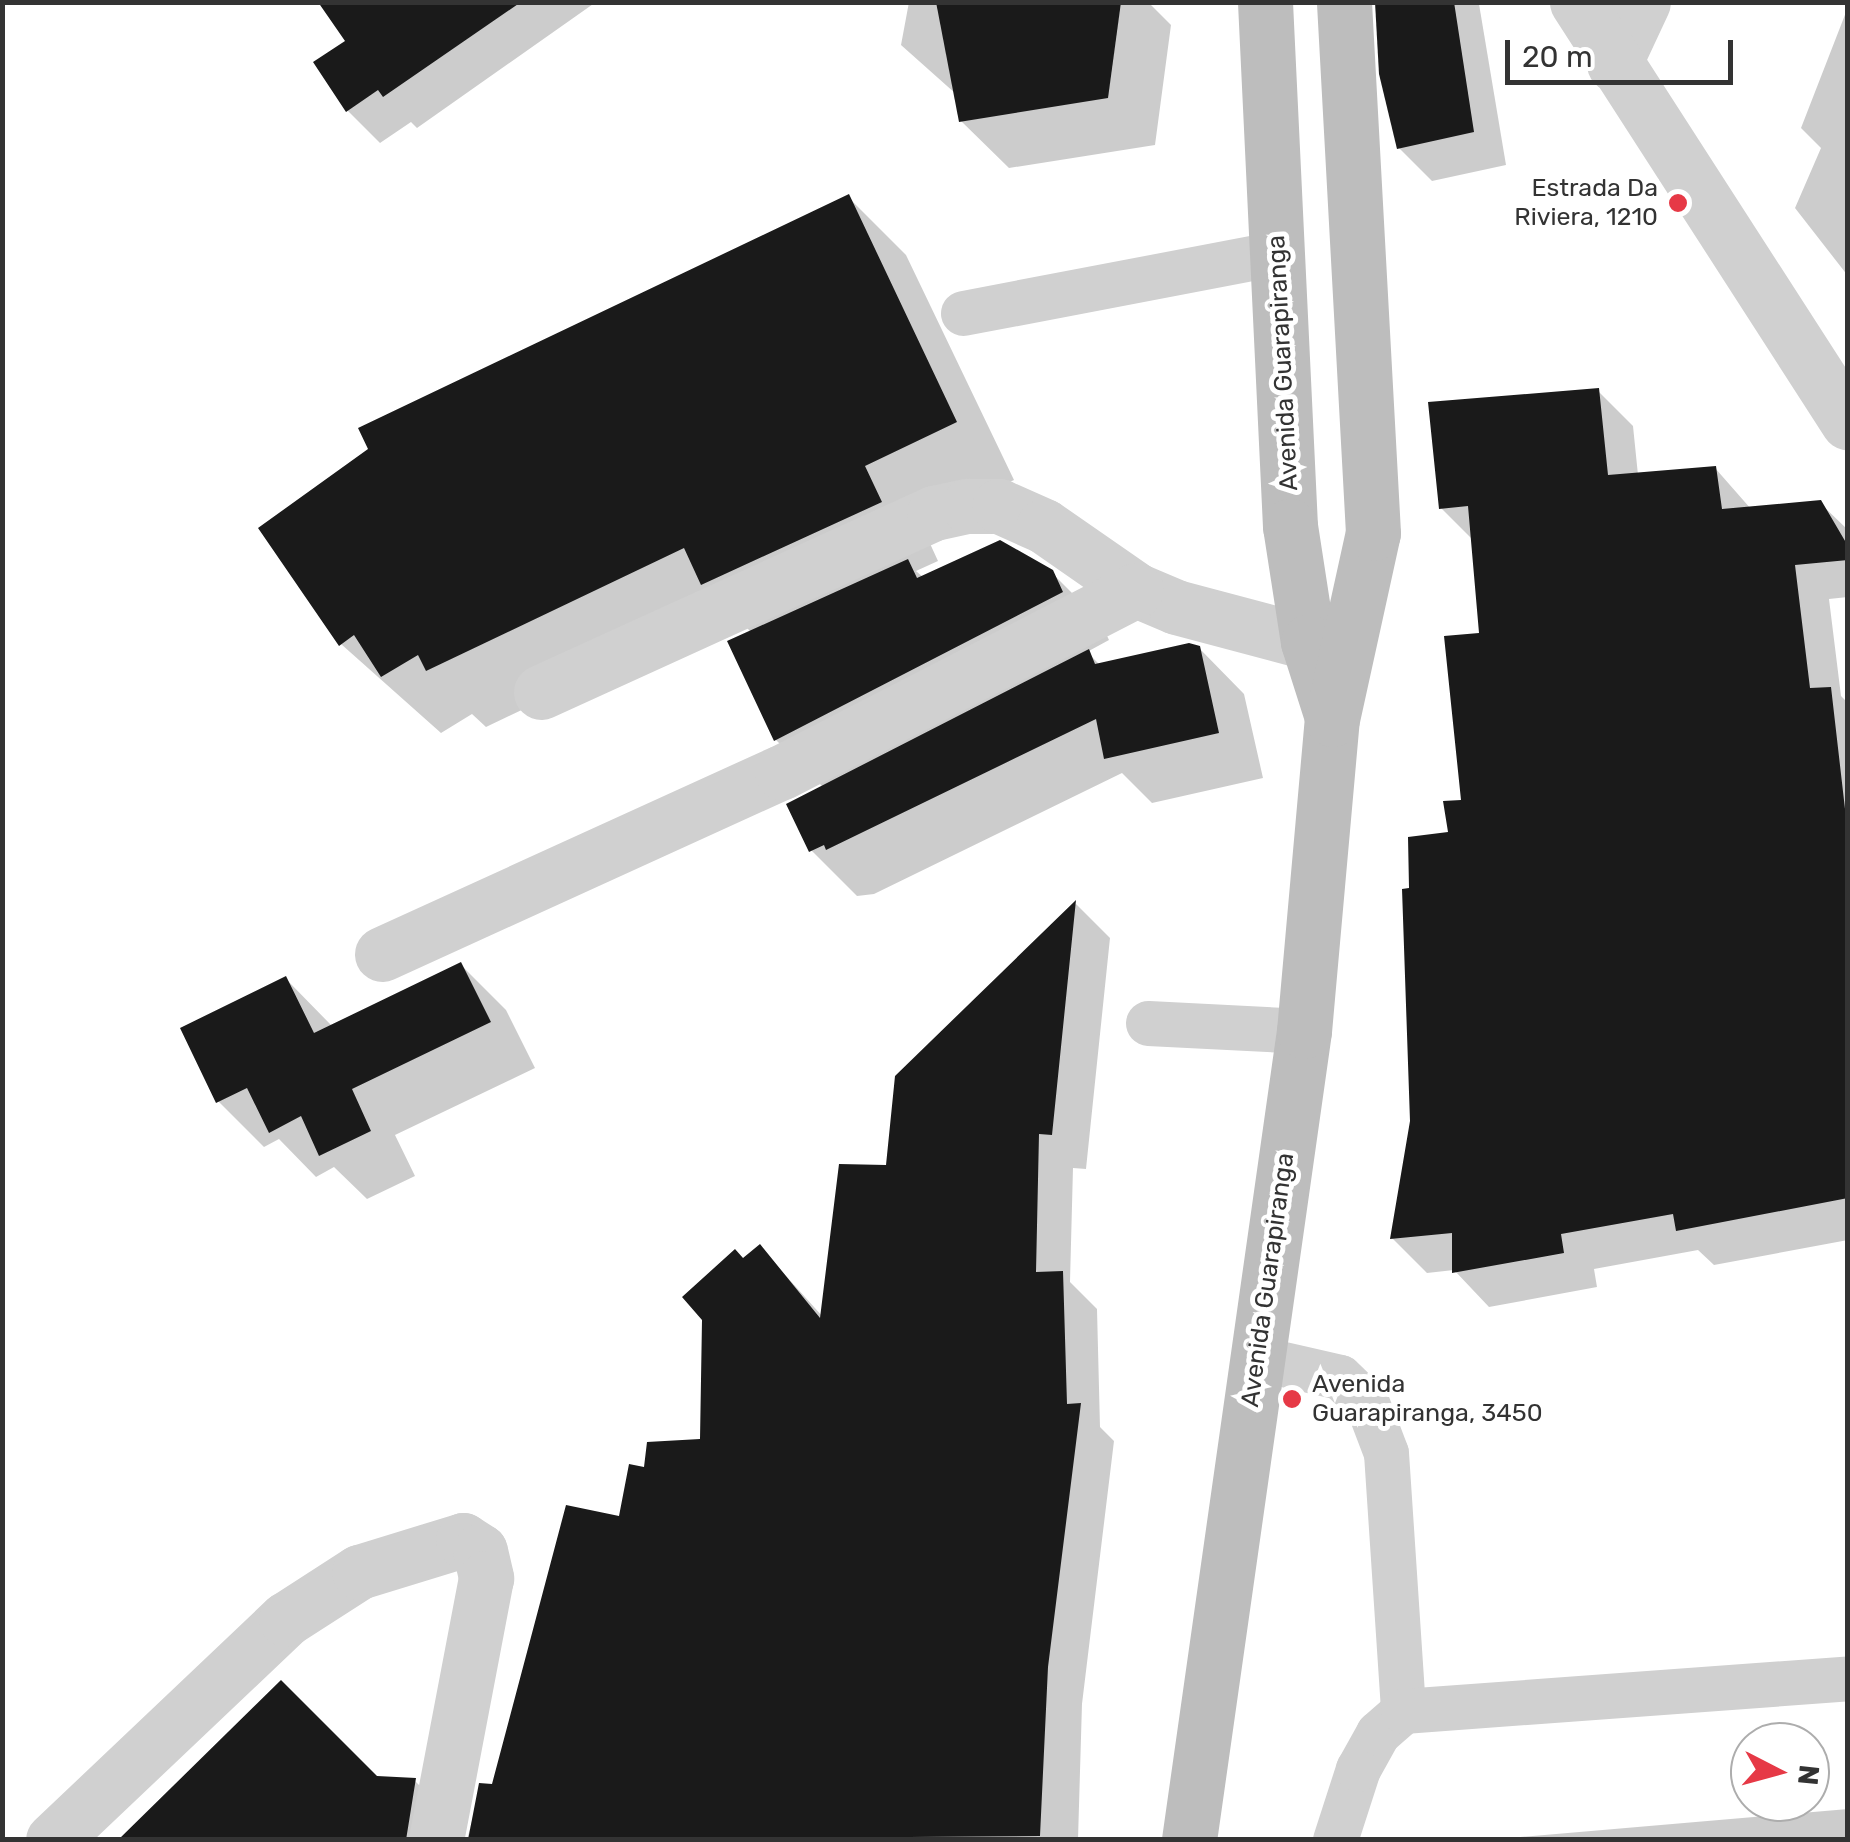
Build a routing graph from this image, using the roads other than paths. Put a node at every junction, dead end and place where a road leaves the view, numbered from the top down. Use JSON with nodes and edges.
{"nodes":[{"id":1,"x":1266,"y":2,"type":"edge"},
{"id":2,"x":1344,"y":2,"type":"edge"},
{"id":3,"x":1577,"y":2,"type":"edge"},
{"id":4,"x":1644,"y":2,"type":"edge"},
{"id":5,"x":1614,"y":64,"type":"junction"},
{"id":6,"x":1278,"y":253,"type":"junction"},
{"id":7,"x":962,"y":313,"type":"dead end"},
{"id":8,"x":1848,"y":422,"type":"edge"},
{"id":9,"x":1136,"y":590,"type":"junction"},
{"id":10,"x":1308,"y":642,"type":"junction"},
{"id":11,"x":541,"y":692,"type":"dead end"},
{"id":12,"x":1332,"y":718,"type":"junction"},
{"id":13,"x":382,"y":954,"type":"dead end"},
{"id":14,"x":1148,"y":1023,"type":"dead end"},
{"id":15,"x":1304,"y":1031,"type":"junction"},
{"id":16,"x":1257,"y":1358,"type":"junction"},
{"id":17,"x":1848,"y":1678,"type":"edge"},
{"id":18,"x":1403,"y":1710,"type":"junction"},
{"id":19,"x":54,"y":1840,"type":"edge"},
{"id":20,"x":436,"y":1840,"type":"edge"},
{"id":21,"x":1189,"y":1840,"type":"edge"},
{"id":22,"x":1335,"y":1840,"type":"edge"}],
"edges":[{"from":1,"to":6,"type":"main road","name":"Avenida Guarapiranga"},
{"from":2,"to":12,"type":"main road","name":"Avenida Guarapiranga"},
{"from":3,"to":5,"type":"street"},
{"from":4,"to":5,"type":"street"},
{"from":5,"to":8,"type":"street"},
{"from":6,"to":7,"type":"lane"},
{"from":6,"to":10,"type":"main road","name":"Avenida Guarapiranga"},
{"from":9,"to":10,"type":"street"},
{"from":9,"to":11,"type":"street"},
{"from":9,"to":13,"type":"street"},
{"from":10,"to":12,"type":"main road","name":"Avenida Guarapiranga"},
{"from":12,"to":15,"type":"main road","name":"Avenida Guarapiranga"},
{"from":14,"to":15,"type":"lane"},
{"from":15,"to":16,"type":"main road","name":"Avenida Guarapiranga"},
{"from":16,"to":18,"type":"lane"},
{"from":16,"to":21,"type":"main road","name":"Avenida Guarapiranga"},
{"from":17,"to":18,"type":"lane"},
{"from":18,"to":22,"type":"lane"},
{"from":19,"to":20,"type":"street"}]}
